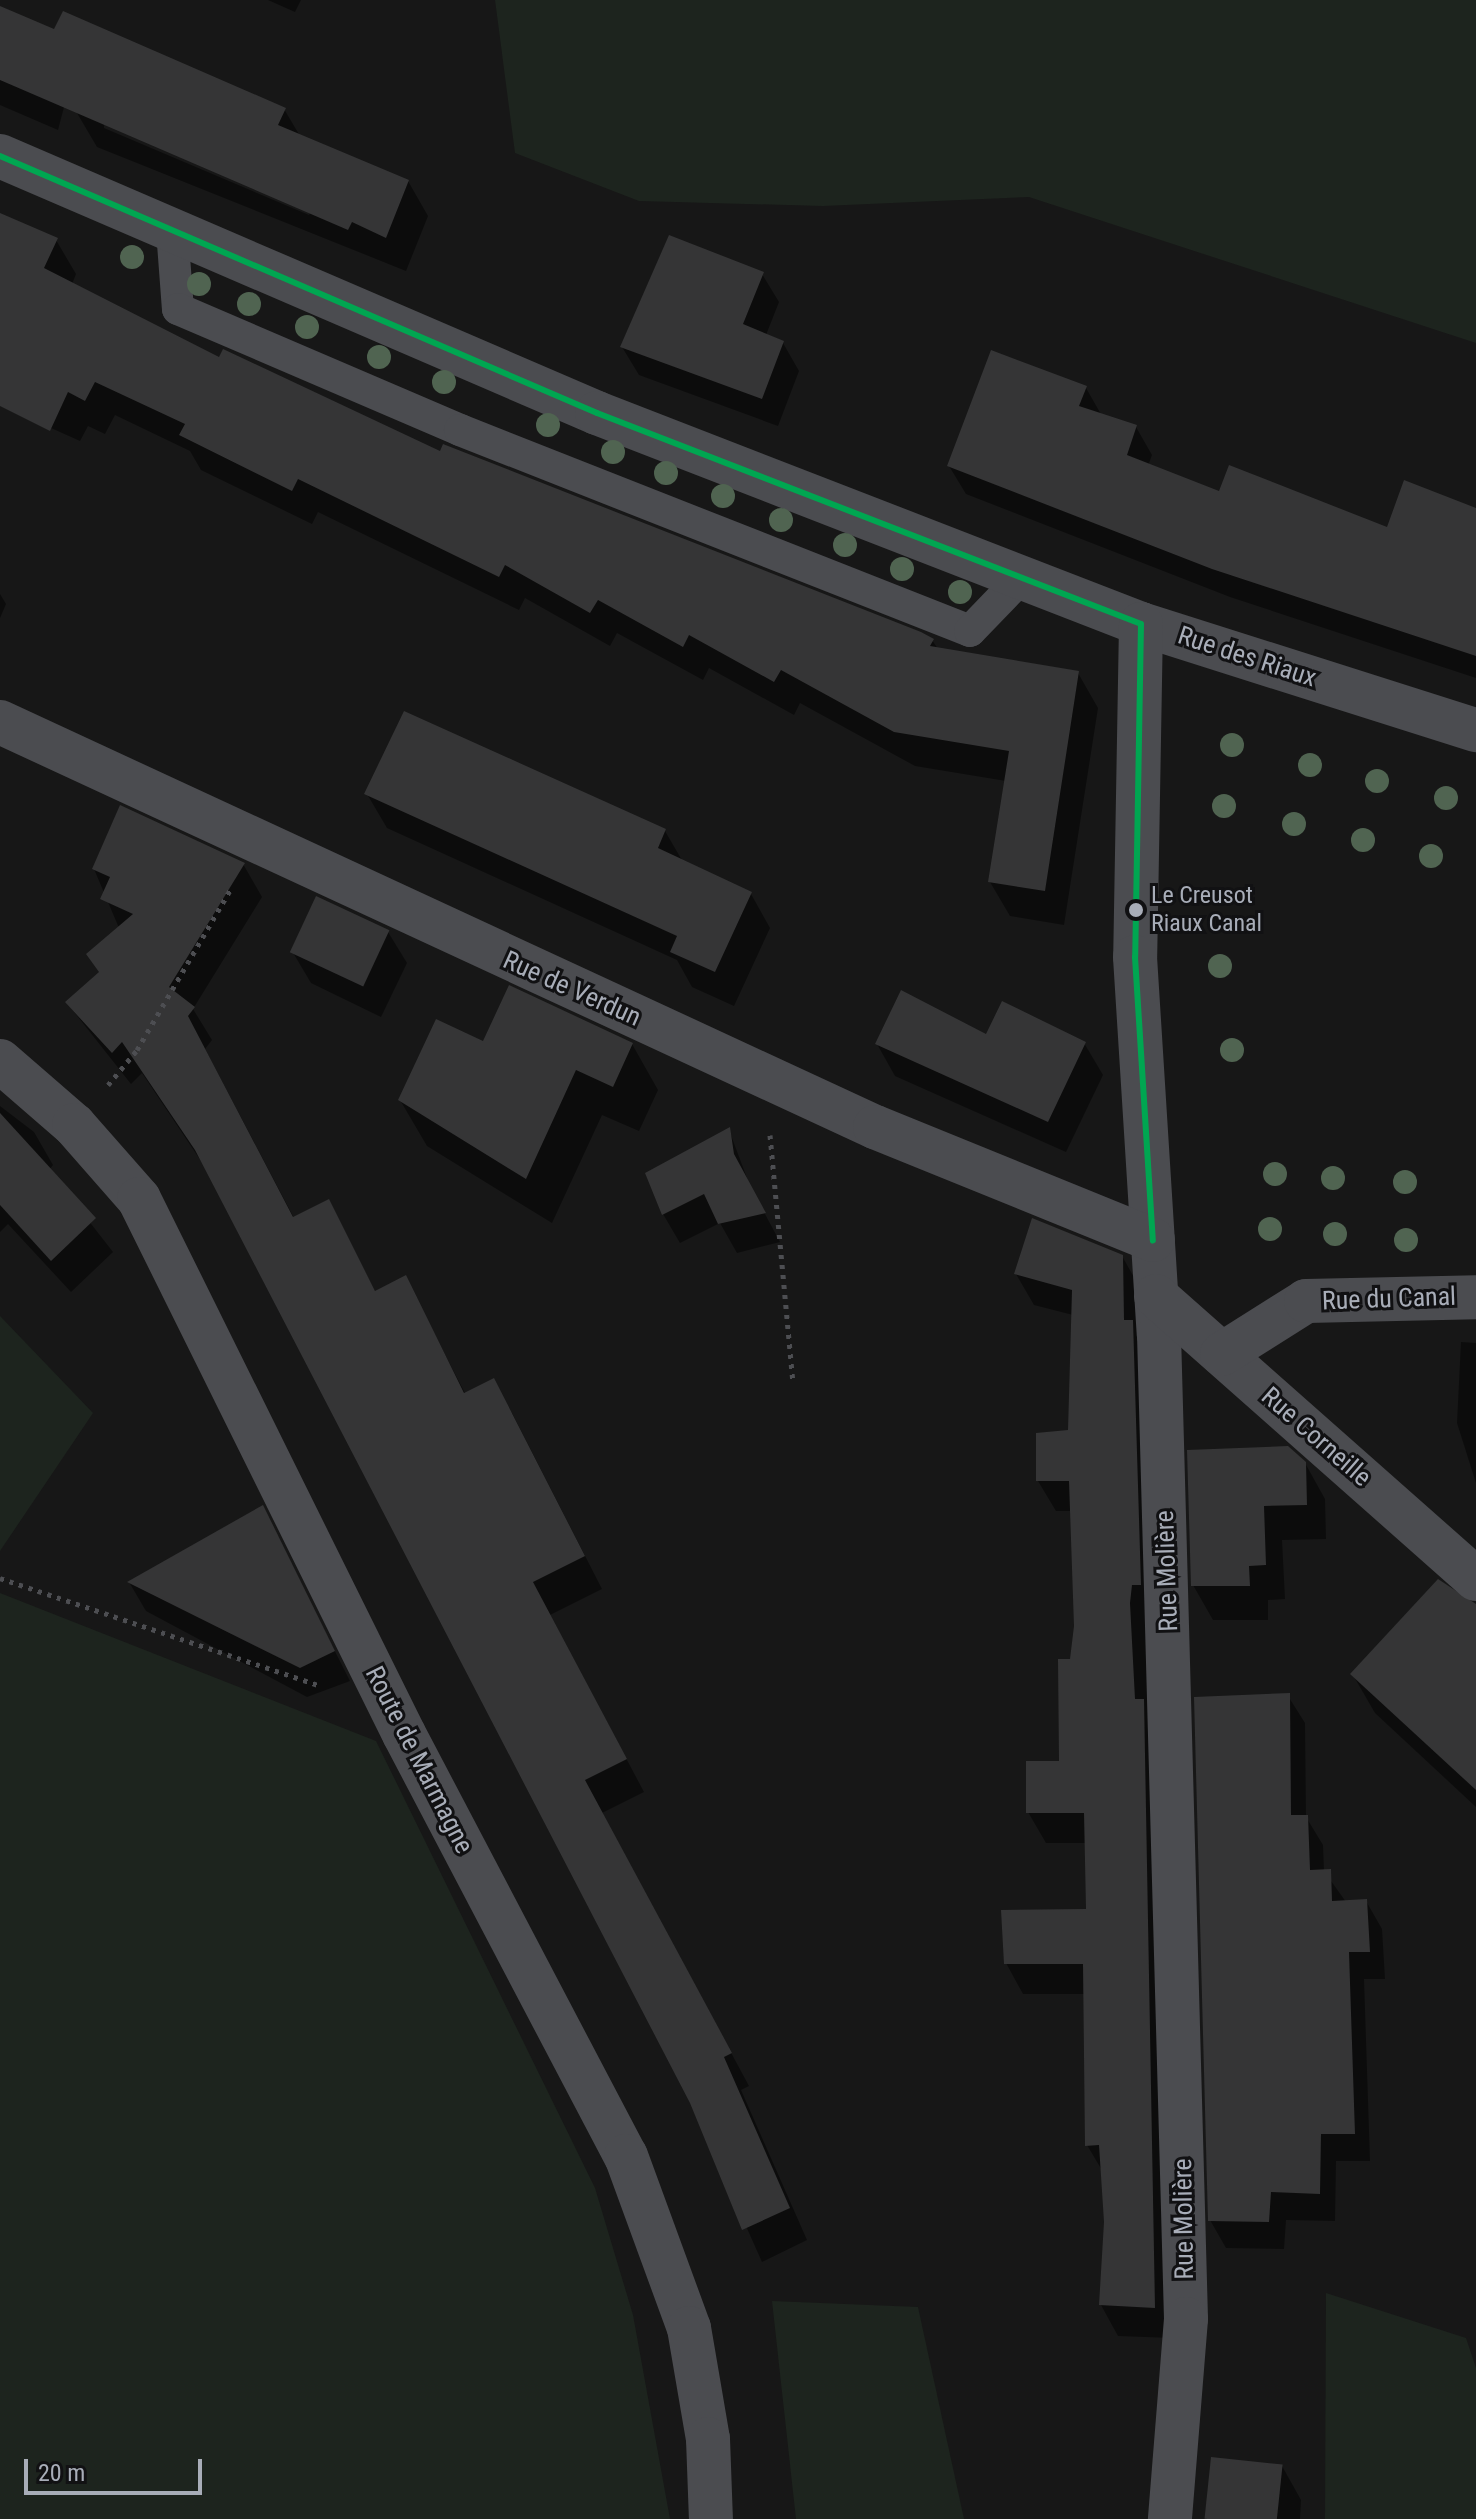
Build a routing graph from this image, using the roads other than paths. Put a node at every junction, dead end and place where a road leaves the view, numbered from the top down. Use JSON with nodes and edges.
{"nodes":[{"id":1,"x":0,"y":156,"type":"edge"},
{"id":2,"x":172,"y":230,"type":"junction"},
{"id":3,"x":1023,"y":576,"type":"junction"},
{"id":4,"x":1141,"y":624,"type":"junction"},
{"id":5,"x":0,"y":722,"type":"edge"},
{"id":6,"x":1476,"y":730,"type":"edge"},
{"id":7,"x":0,"y":1061,"type":"edge"},
{"id":8,"x":1153,"y":1240,"type":"junction"},
{"id":9,"x":1156,"y":1296,"type":"junction"},
{"id":10,"x":1476,"y":1297,"type":"edge"},
{"id":11,"x":1222,"y":1354,"type":"junction"},
{"id":12,"x":1476,"y":1579,"type":"edge"},
{"id":13,"x":711,"y":2519,"type":"edge"},
{"id":14,"x":1170,"y":2519,"type":"edge"}],
"edges":[{"from":1,"to":2,"type":"street","name":"Rue des Riaux"},
{"from":2,"to":3,"type":"street","name":"Rue des Riaux"},
{"from":2,"to":3,"type":"lane"},
{"from":3,"to":4,"type":"street","name":"Rue des Riaux"},
{"from":4,"to":6,"type":"street","name":"Rue des Riaux"},
{"from":4,"to":8,"type":"street","name":"Rue Molière"},
{"from":5,"to":8,"type":"street","name":"Rue de Verdun"},
{"from":7,"to":13,"type":"street","name":"Route de Marmagne"},
{"from":8,"to":9,"type":"street","name":"Rue Molière"},
{"from":9,"to":11,"type":"street","name":"Rue Corneille"},
{"from":9,"to":14,"type":"street","name":"Rue Molière"},
{"from":10,"to":11,"type":"street","name":"Rue du Canal"},
{"from":11,"to":12,"type":"street","name":"Rue Corneille"}]}
